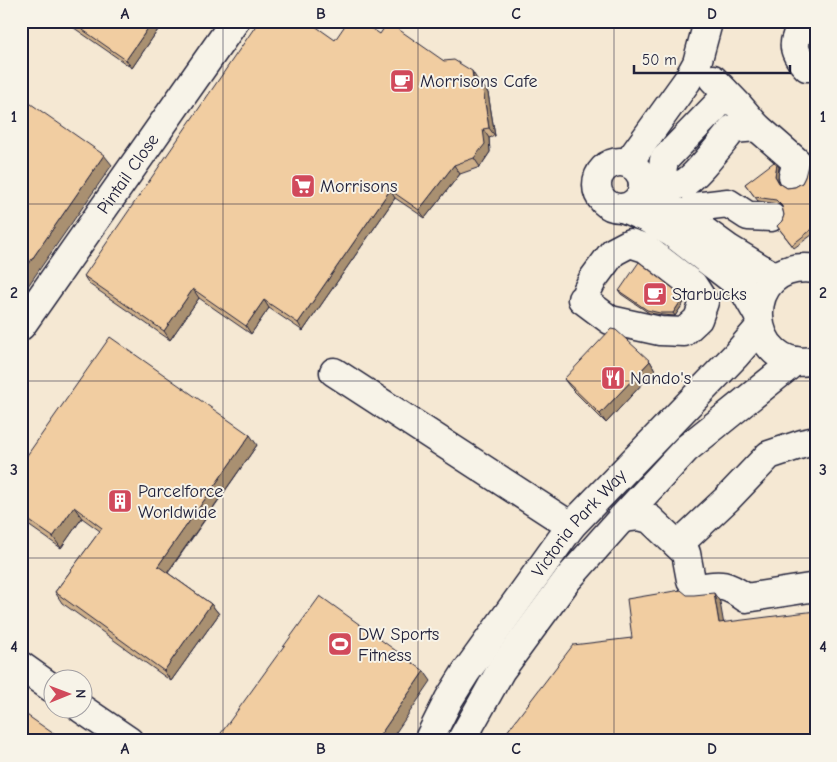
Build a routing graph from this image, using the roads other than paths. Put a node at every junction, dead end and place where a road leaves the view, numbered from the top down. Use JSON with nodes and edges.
{"nodes":[{"id":1,"x":235,"y":21,"type":"edge"},
{"id":2,"x":805,"y":21,"type":"edge"},
{"id":3,"x":707,"y":26,"type":"dead end"},
{"id":4,"x":697,"y":63,"type":"junction"},
{"id":5,"x":816,"y":66,"type":"edge"},
{"id":6,"x":724,"y":91,"type":"junction"},
{"id":7,"x":757,"y":127,"type":"junction"},
{"id":8,"x":628,"y":163,"type":"junction"},
{"id":9,"x":793,"y":176,"type":"dead end"},
{"id":10,"x":643,"y":185,"type":"junction"},
{"id":11,"x":623,"y":208,"type":"junction"},
{"id":12,"x":685,"y":217,"type":"junction"},
{"id":13,"x":771,"y":217,"type":"dead end"},
{"id":14,"x":816,"y":269,"type":"edge"},
{"id":15,"x":775,"y":277,"type":"junction"},
{"id":16,"x":758,"y":321,"type":"junction"},
{"id":17,"x":21,"y":326,"type":"edge"},
{"id":18,"x":805,"y":360,"type":"edge"},
{"id":19,"x":334,"y":372,"type":"dead end"},
{"id":20,"x":816,"y":441,"type":"edge"},
{"id":21,"x":622,"y":518,"type":"junction"},
{"id":22,"x":571,"y":526,"type":"junction"},
{"id":23,"x":678,"y":545,"type":"junction"},
{"id":24,"x":816,"y":586,"type":"edge"},
{"id":25,"x":21,"y":666,"type":"edge"},
{"id":26,"x":42,"y":681,"type":"edge"},
{"id":27,"x":92,"y":716,"type":"edge"},
{"id":28,"x":129,"y":741,"type":"edge"},
{"id":29,"x":428,"y":741,"type":"edge"},
{"id":30,"x":461,"y":741,"type":"edge"}],
"edges":[{"from":1,"to":17,"type":"street","name":"Pintail Close"},
{"from":2,"to":5,"type":"street"},
{"from":3,"to":4,"type":"street"},
{"from":4,"to":6,"type":"street"},
{"from":4,"to":8,"type":"street"},
{"from":6,"to":7,"type":"street"},
{"from":6,"to":7,"type":"street"},
{"from":7,"to":9,"type":"street"},
{"from":8,"to":10,"type":"street"},
{"from":8,"to":11,"type":"street"},
{"from":10,"to":11,"type":"street"},
{"from":10,"to":12,"type":"street"},
{"from":11,"to":16,"type":"street"},
{"from":12,"to":13,"type":"street"},
{"from":12,"to":15,"type":"street"},
{"from":14,"to":15,"type":"street"},
{"from":15,"to":16,"type":"street","name":"Victoria Park Way"},
{"from":16,"to":18,"type":"street","name":"Victoria Park Way"},
{"from":16,"to":22,"type":"street","name":"Victoria Park Way"},
{"from":18,"to":21,"type":"street","name":"Victoria Park Way"},
{"from":19,"to":22,"type":"street"},
{"from":20,"to":23,"type":"street"},
{"from":21,"to":23,"type":"street"},
{"from":21,"to":30,"type":"street","name":"Victoria Park Way"},
{"from":22,"to":29,"type":"street","name":"Victoria Park Way"},
{"from":23,"to":24,"type":"street"},
{"from":25,"to":26,"type":"street"},
{"from":27,"to":28,"type":"street"}]}
